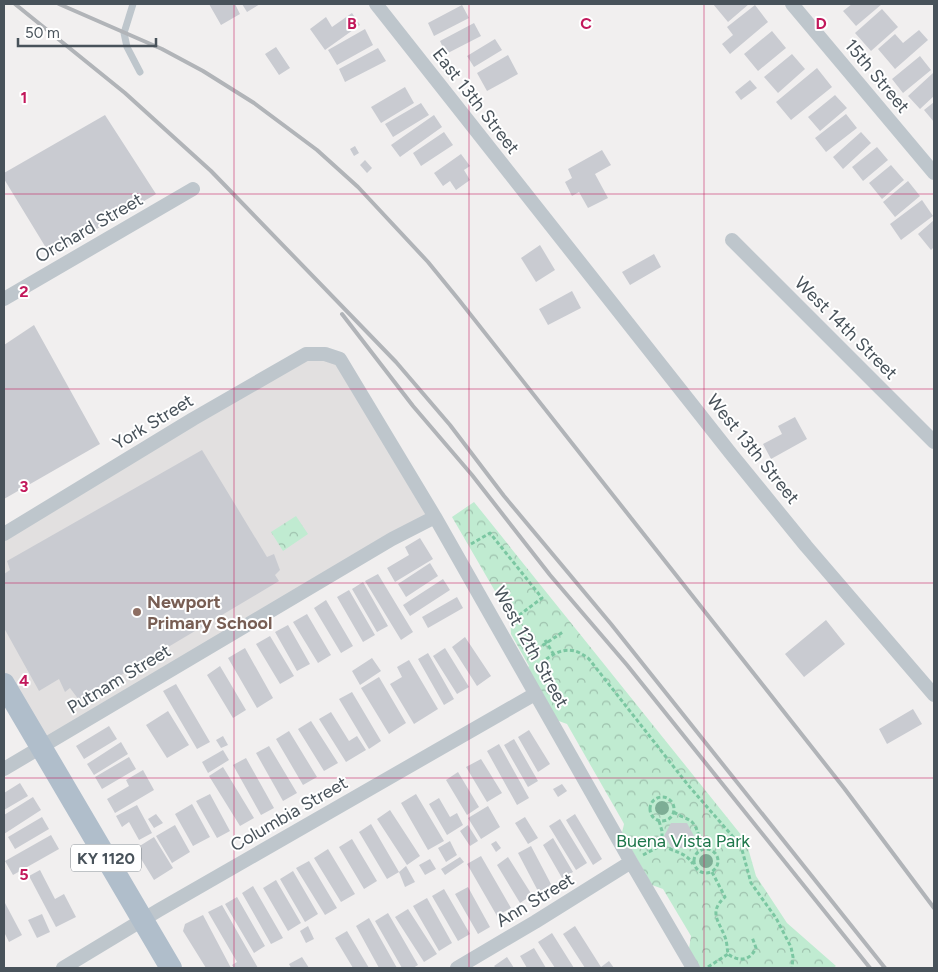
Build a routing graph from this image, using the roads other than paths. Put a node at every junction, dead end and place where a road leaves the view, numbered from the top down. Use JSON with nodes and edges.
{"nodes":[{"id":1,"x":133,"y":4,"type":"edge"},
{"id":2,"x":376,"y":4,"type":"edge"},
{"id":3,"x":792,"y":4,"type":"edge"},
{"id":4,"x":140,"y":72,"type":"dead end"},
{"id":5,"x":934,"y":173,"type":"edge"},
{"id":6,"x":193,"y":189,"type":"dead end"},
{"id":7,"x":547,"y":222,"type":"joint"},
{"id":8,"x":732,"y":240,"type":"dead end"},
{"id":9,"x":4,"y":299,"type":"edge"},
{"id":10,"x":325,"y":354,"type":"joint"},
{"id":11,"x":934,"y":442,"type":"edge"},
{"id":12,"x":435,"y":517,"type":"junction"},
{"id":13,"x":4,"y":534,"type":"edge"},
{"id":14,"x":4,"y":684,"type":"edge"},
{"id":15,"x":536,"y":694,"type":"junction"},
{"id":16,"x":934,"y":696,"type":"edge"},
{"id":17,"x":41,"y":747,"type":"junction"},
{"id":18,"x":4,"y":769,"type":"edge"},
{"id":19,"x":631,"y":862,"type":"junction"},
{"id":20,"x":143,"y":921,"type":"junction"},
{"id":21,"x":63,"y":968,"type":"edge"},
{"id":22,"x":171,"y":968,"type":"edge"},
{"id":23,"x":458,"y":968,"type":"edge"},
{"id":24,"x":693,"y":968,"type":"edge"}],
"edges":[{"from":1,"to":4,"type":"lane"},
{"from":2,"to":7,"type":"street","name":"East 13th Street"},
{"from":3,"to":5,"type":"street","name":"15th Street"},
{"from":6,"to":9,"type":"street","name":"Orchard Street"},
{"from":7,"to":16,"type":"street","name":"West 13th Street"},
{"from":8,"to":11,"type":"street","name":"West 14th Street"},
{"from":10,"to":12,"type":"street","name":"West 12th Street"},
{"from":10,"to":13,"type":"street","name":"York Street"},
{"from":12,"to":15,"type":"street","name":"West 12th Street"},
{"from":12,"to":17,"type":"street","name":"Putnam Street"},
{"from":14,"to":17,"type":"main road","number":"KY 1120"},
{"from":15,"to":19,"type":"street","name":"West 12th Street"},
{"from":15,"to":20,"type":"street","name":"Columbia Street"},
{"from":17,"to":18,"type":"street","name":"Putnam Street"},
{"from":17,"to":20,"type":"main road","number":"KY 1120"},
{"from":19,"to":23,"type":"street","name":"Ann Street"},
{"from":19,"to":24,"type":"street","name":"West 12th Street"},
{"from":20,"to":21,"type":"street","name":"Columbia Street"},
{"from":20,"to":22,"type":"main road","number":"KY 1120"}]}
